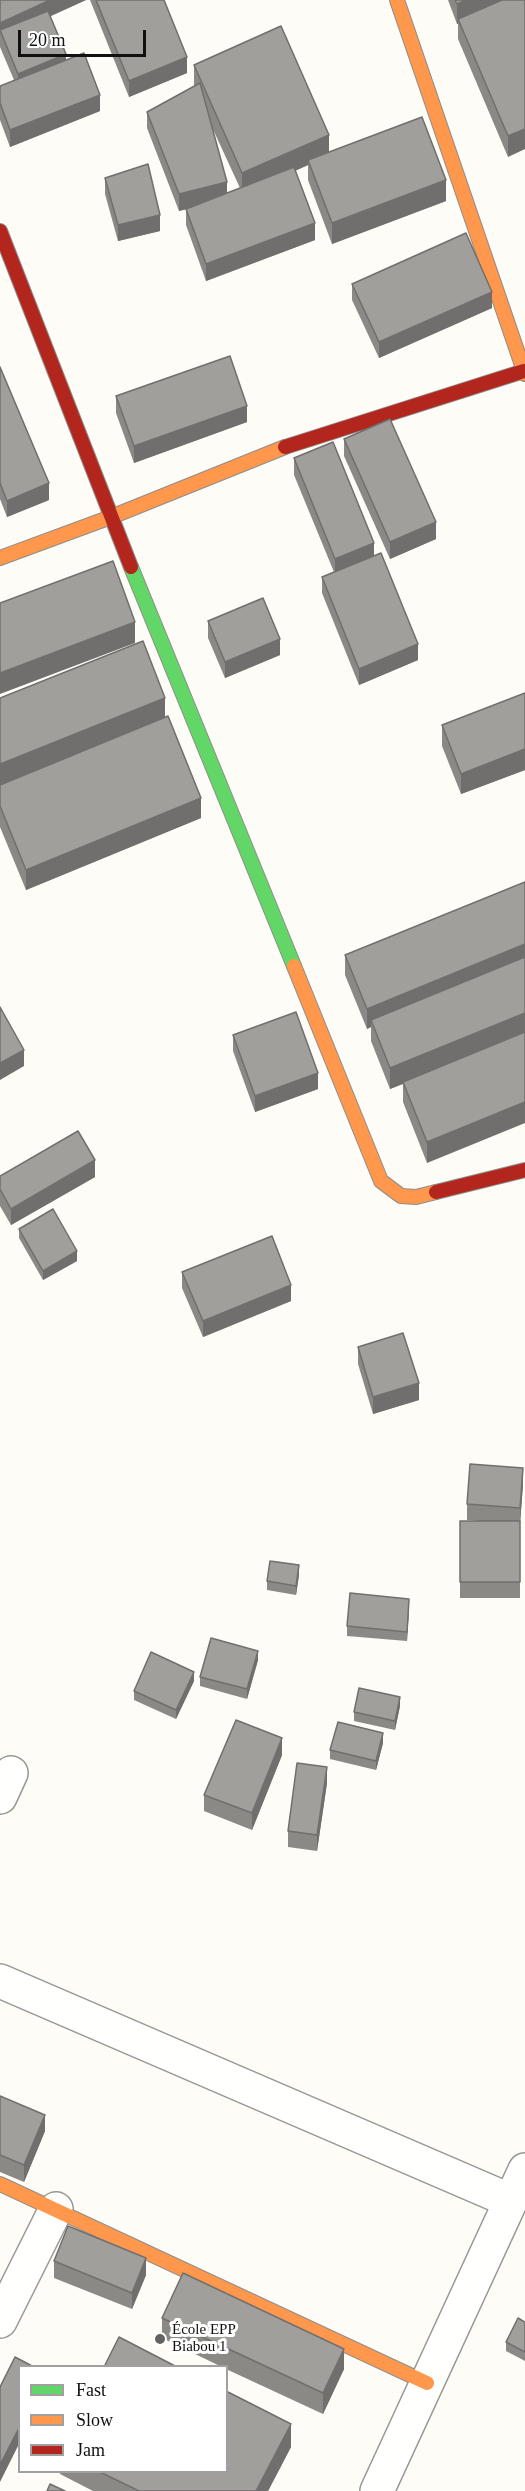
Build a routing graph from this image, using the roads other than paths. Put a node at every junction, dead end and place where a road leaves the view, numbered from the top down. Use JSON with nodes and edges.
{"nodes":[{"id":1,"x":397,"y":0,"type":"edge"},
{"id":2,"x":0,"y":231,"type":"edge"},
{"id":3,"x":524,"y":372,"type":"edge"},
{"id":4,"x":111,"y":517,"type":"junction"},
{"id":5,"x":0,"y":558,"type":"edge"},
{"id":6,"x":525,"y":1170,"type":"edge"},
{"id":7,"x":0,"y":1981,"type":"edge"},
{"id":8,"x":525,"y":2170,"type":"edge"},
{"id":9,"x":0,"y":2184,"type":"edge"},
{"id":10,"x":511,"y":2201,"type":"junction"},
{"id":11,"x":56,"y":2209,"type":"junction"},
{"id":12,"x":0,"y":2321,"type":"edge"},
{"id":13,"x":427,"y":2383,"type":"junction"},
{"id":14,"x":377,"y":2491,"type":"edge"}],
"edges":[{"from":1,"to":3,"type":"street"},
{"from":2,"to":4,"type":"street"},
{"from":3,"to":4,"type":"street"},
{"from":4,"to":5,"type":"street"},
{"from":4,"to":6,"type":"street"},
{"from":7,"to":10,"type":"street"},
{"from":8,"to":10,"type":"street"},
{"from":9,"to":11,"type":"street"},
{"from":10,"to":13,"type":"street"},
{"from":11,"to":12,"type":"street"},
{"from":11,"to":13,"type":"street"},
{"from":13,"to":14,"type":"street"}]}
